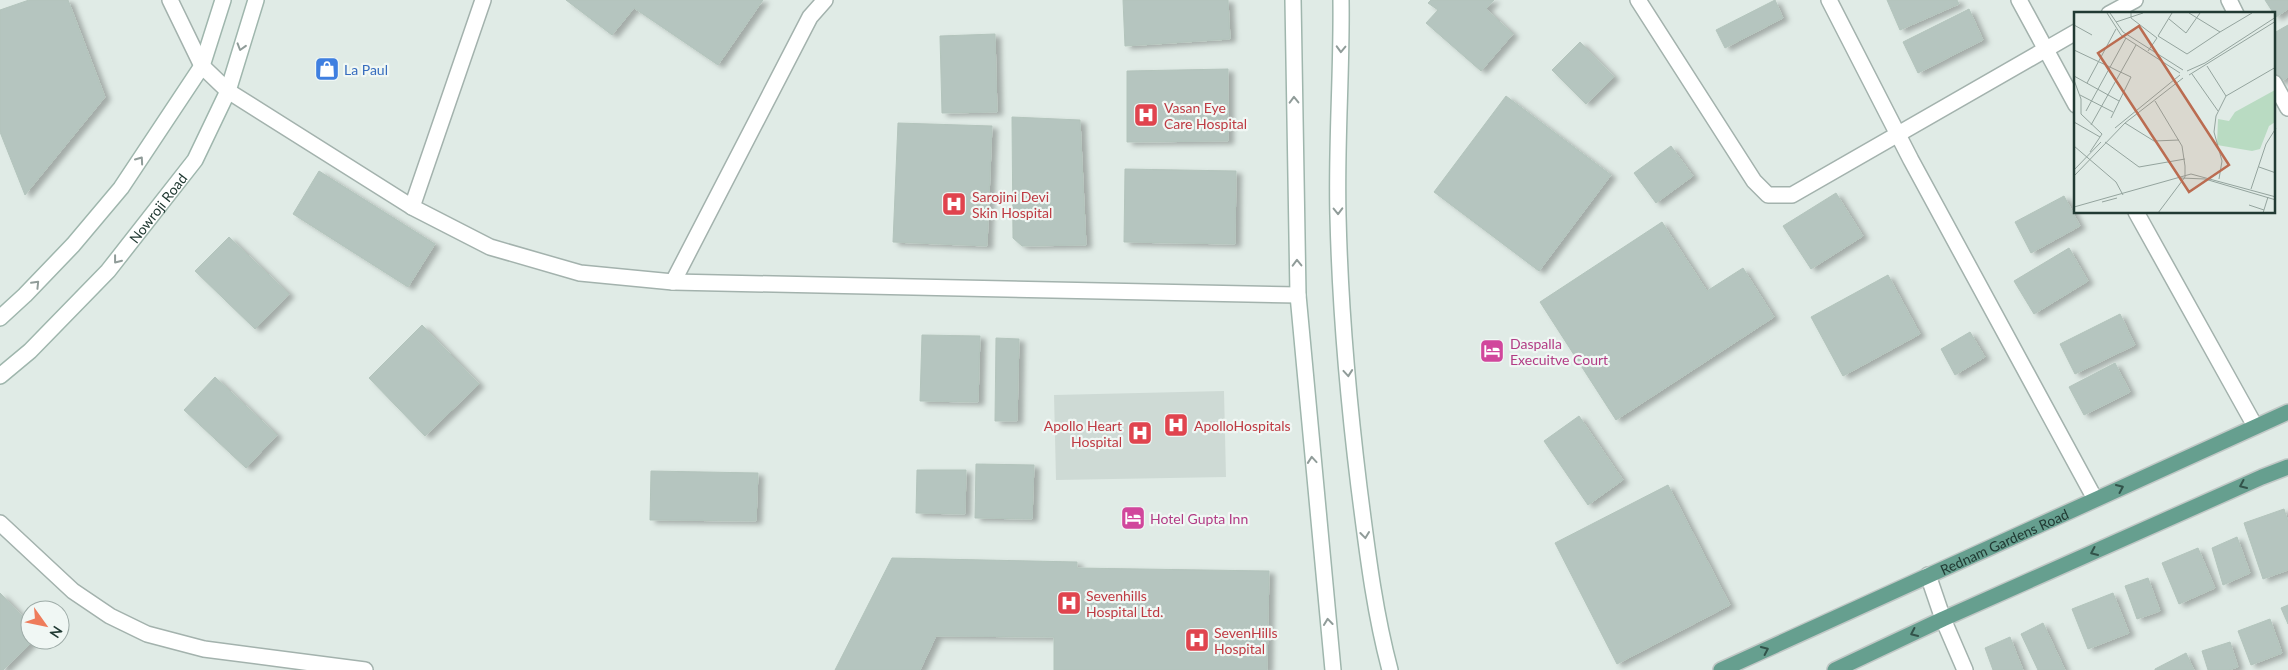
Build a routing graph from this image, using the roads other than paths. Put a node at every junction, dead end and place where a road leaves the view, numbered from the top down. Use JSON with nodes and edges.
{"nodes":[{"id":1,"x":170,"y":0,"type":"edge"},
{"id":2,"x":224,"y":0,"type":"edge"},
{"id":3,"x":256,"y":0,"type":"edge"},
{"id":4,"x":483,"y":0,"type":"edge"},
{"id":5,"x":825,"y":0,"type":"edge"},
{"id":6,"x":1293,"y":0,"type":"edge"},
{"id":7,"x":1341,"y":0,"type":"edge"},
{"id":8,"x":1638,"y":0,"type":"edge"},
{"id":9,"x":1829,"y":0,"type":"edge"},
{"id":10,"x":2019,"y":0,"type":"edge"},
{"id":11,"x":2135,"y":0,"type":"edge"},
{"id":12,"x":2229,"y":0,"type":"edge"},
{"id":13,"x":2113,"y":12,"type":"edge"},
{"id":14,"x":2235,"y":12,"type":"edge"},
{"id":15,"x":2074,"y":33,"type":"edge"},
{"id":16,"x":2044,"y":48,"type":"junction"},
{"id":17,"x":202,"y":66,"type":"junction"},
{"id":18,"x":2276,"y":87,"type":"edge"},
{"id":19,"x":228,"y":91,"type":"junction"},
{"id":20,"x":2074,"y":101,"type":"edge"},
{"id":21,"x":2288,"y":108,"type":"edge"},
{"id":22,"x":1898,"y":133,"type":"junction"},
{"id":23,"x":412,"y":207,"type":"junction"},
{"id":24,"x":2137,"y":214,"type":"edge"},
{"id":25,"x":673,"y":282,"type":"junction"},
{"id":26,"x":1298,"y":295,"type":"junction"},
{"id":27,"x":0,"y":318,"type":"edge"},
{"id":28,"x":0,"y":376,"type":"edge"},
{"id":29,"x":2288,"y":412,"type":"edge"},
{"id":30,"x":2254,"y":426,"type":"junction"},
{"id":31,"x":2288,"y":467,"type":"edge"},
{"id":32,"x":2095,"y":499,"type":"junction"},
{"id":33,"x":0,"y":523,"type":"edge"},
{"id":34,"x":1928,"y":575,"type":"junction"},
{"id":35,"x":1943,"y":619,"type":"junction"},
{"id":36,"x":365,"y":670,"type":"edge"},
{"id":37,"x":1333,"y":670,"type":"edge"},
{"id":38,"x":1390,"y":670,"type":"edge"},
{"id":39,"x":1721,"y":670,"type":"edge"},
{"id":40,"x":1836,"y":670,"type":"edge"},
{"id":41,"x":1965,"y":670,"type":"edge"}],
"edges":[{"from":1,"to":17,"type":"street"},
{"from":2,"to":17,"type":"street"},
{"from":3,"to":19,"type":"street","name":"Nowroji Road","one_way":true},
{"from":4,"to":23,"type":"street"},
{"from":5,"to":25,"type":"street"},
{"from":26,"to":6,"type":"street","one_way":true},
{"from":7,"to":38,"type":"street","one_way":true},
{"from":8,"to":22,"type":"street"},
{"from":9,"to":22,"type":"street"},
{"from":10,"to":16,"type":"street"},
{"from":11,"to":13,"type":"street"},
{"from":12,"to":14,"type":"street"},
{"from":15,"to":16,"type":"street"},
{"from":16,"to":20,"type":"street"},
{"from":16,"to":22,"type":"street"},
{"from":17,"to":19,"type":"street"},
{"from":27,"to":17,"type":"street","one_way":true},
{"from":18,"to":21,"type":"street"},
{"from":19,"to":23,"type":"street"},
{"from":19,"to":28,"type":"street","name":"Nowroji Road","one_way":true},
{"from":22,"to":32,"type":"street"},
{"from":23,"to":25,"type":"street"},
{"from":24,"to":30,"type":"street"},
{"from":25,"to":26,"type":"street"},
{"from":37,"to":26,"type":"street","one_way":true},
{"from":29,"to":30,"type":"main road","name":"Rednam Gardens Road"},
{"from":32,"to":30,"type":"main road","name":"Rednam Gardens Road","one_way":true},
{"from":31,"to":35,"type":"main road","one_way":true},
{"from":32,"to":34,"type":"main road","name":"Rednam Gardens Road"},
{"from":33,"to":36,"type":"street"},
{"from":34,"to":35,"type":"street"},
{"from":39,"to":34,"type":"main road","name":"Rednam Gardens Road","one_way":true},
{"from":35,"to":40,"type":"main road","one_way":true},
{"from":35,"to":41,"type":"street"}]}
